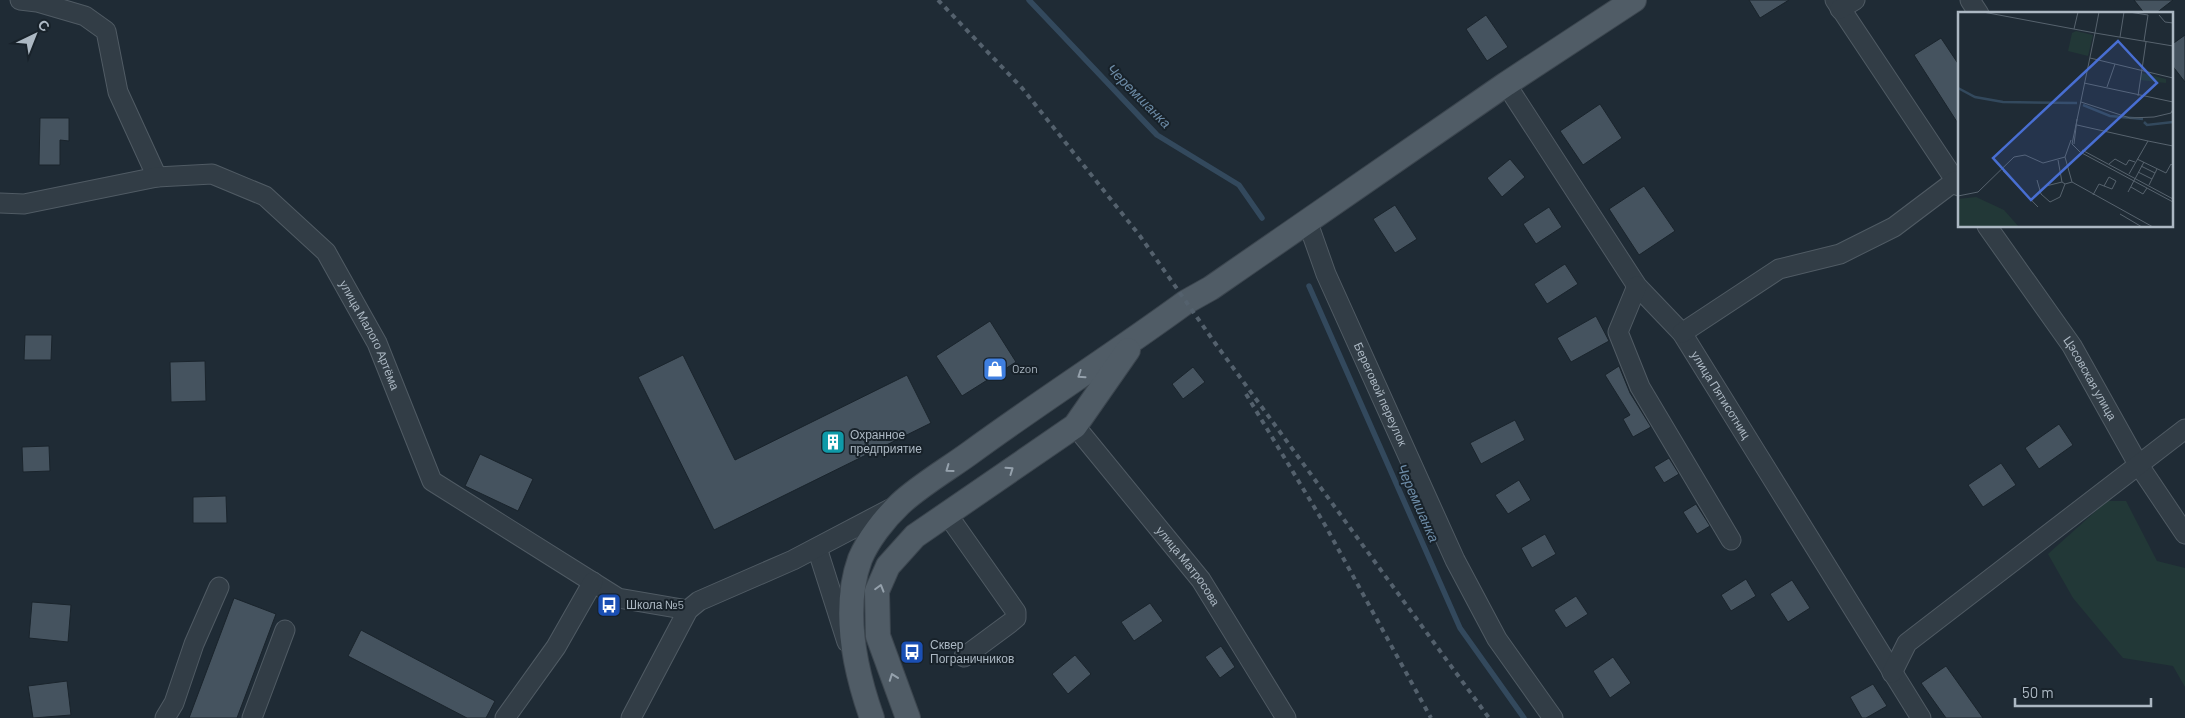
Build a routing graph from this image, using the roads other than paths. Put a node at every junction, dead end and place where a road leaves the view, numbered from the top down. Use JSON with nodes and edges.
{"nodes":[{"id":1,"x":20,"y":0,"type":"edge"},
{"id":2,"x":1634,"y":0,"type":"edge"},
{"id":3,"x":1970,"y":0,"type":"edge"},
{"id":4,"x":1843,"y":3,"type":"edge"},
{"id":5,"x":1978,"y":12,"type":"edge"},
{"id":6,"x":1506,"y":84,"type":"junction"},
{"id":7,"x":157,"y":177,"type":"junction"},
{"id":8,"x":1957,"y":184,"type":"edge"},
{"id":9,"x":0,"y":204,"type":"edge"},
{"id":10,"x":1303,"y":226,"type":"junction"},
{"id":11,"x":1988,"y":228,"type":"edge"},
{"id":12,"x":1637,"y":286,"type":"junction"},
{"id":13,"x":1682,"y":333,"type":"junction"},
{"id":14,"x":1136,"y":338,"type":"junction"},
{"id":15,"x":1075,"y":426,"type":"junction"},
{"id":16,"x":2185,"y":429,"type":"edge"},
{"id":17,"x":2138,"y":464,"type":"junction"},
{"id":18,"x":900,"y":504,"type":"junction"},
{"id":19,"x":947,"y":514,"type":"junction"},
{"id":20,"x":2185,"y":534,"type":"edge"},
{"id":21,"x":1731,"y":540,"type":"dead end"},
{"id":22,"x":817,"y":548,"type":"junction"},
{"id":23,"x":593,"y":582,"type":"junction"},
{"id":24,"x":218,"y":587,"type":"dead end"},
{"id":25,"x":688,"y":610,"type":"junction"},
{"id":26,"x":285,"y":630,"type":"dead end"},
{"id":27,"x":878,"y":636,"type":"junction"},
{"id":28,"x":964,"y":657,"type":"dead end"},
{"id":29,"x":1892,"y":673,"type":"junction"},
{"id":30,"x":869,"y":707,"type":"edge"},
{"id":31,"x":164,"y":718,"type":"edge"},
{"id":32,"x":252,"y":718,"type":"edge"},
{"id":33,"x":505,"y":718,"type":"edge"},
{"id":34,"x":631,"y":718,"type":"edge"},
{"id":35,"x":908,"y":718,"type":"edge"},
{"id":36,"x":1286,"y":718,"type":"edge"},
{"id":37,"x":1553,"y":718,"type":"edge"},
{"id":38,"x":1921,"y":718,"type":"edge"}],
"edges":[{"from":1,"to":7,"type":"street"},
{"from":2,"to":6,"type":"main road"},
{"from":3,"to":5,"type":"street"},
{"from":4,"to":8,"type":"street"},
{"from":6,"to":10,"type":"main road"},
{"from":6,"to":12,"type":"street","name":"улица Пятисотниц"},
{"from":7,"to":9,"type":"street","name":"улица Малого Артёма"},
{"from":7,"to":23,"type":"street","name":"улица Малого Артёма"},
{"from":8,"to":13,"type":"street"},
{"from":10,"to":14,"type":"main road"},
{"from":10,"to":37,"type":"street","name":"Береговой переулок"},
{"from":11,"to":17,"type":"street","name":"Цэсовская улица"},
{"from":12,"to":13,"type":"street","name":"улица Пятисотниц"},
{"from":12,"to":21,"type":"street"},
{"from":13,"to":29,"type":"street","name":"улица Пятисотниц"},
{"from":14,"to":15,"type":"main road"},
{"from":14,"to":18,"type":"main road","one_way":true},
{"from":19,"to":15,"type":"main road","one_way":true},
{"from":15,"to":36,"type":"street","name":"улица Матросова"},
{"from":16,"to":17,"type":"street"},
{"from":17,"to":20,"type":"street","name":"Цэсовская улица"},
{"from":17,"to":29,"type":"street"},
{"from":18,"to":22,"type":"street"},
{"from":18,"to":30,"type":"main road"},
{"from":27,"to":19,"type":"main road","one_way":true},
{"from":19,"to":28,"type":"street"},
{"from":22,"to":25,"type":"street"},
{"from":22,"to":27,"type":"street"},
{"from":22,"to":30,"type":"street"},
{"from":23,"to":25,"type":"street","name":"улица Малого Артёма"},
{"from":23,"to":33,"type":"street"},
{"from":24,"to":31,"type":"street"},
{"from":25,"to":34,"type":"street"},
{"from":26,"to":32,"type":"street"},
{"from":35,"to":27,"type":"main road","one_way":true},
{"from":29,"to":38,"type":"street","name":"улица Пятисотниц"}]}
